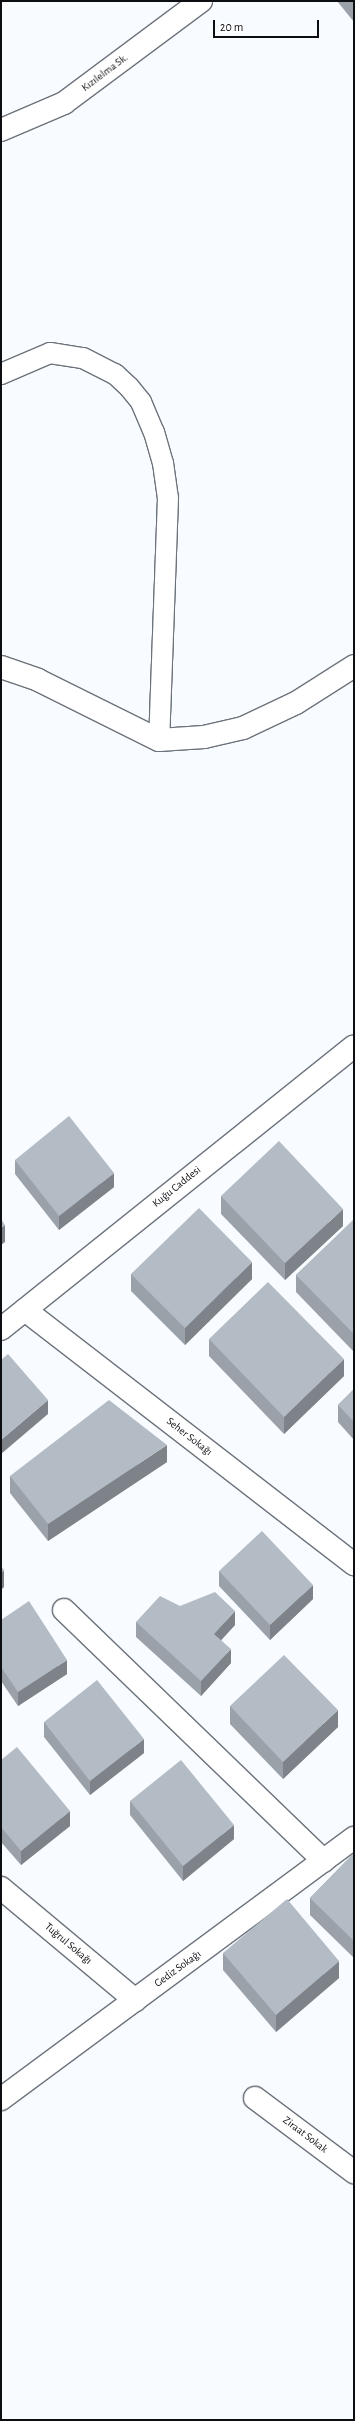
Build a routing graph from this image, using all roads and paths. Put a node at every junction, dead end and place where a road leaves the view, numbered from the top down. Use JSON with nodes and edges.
{"nodes":[{"id":1,"x":201,"y":1,"type":"edge"},
{"id":2,"x":1,"y":130,"type":"edge"},
{"id":3,"x":1,"y":374,"type":"edge"},
{"id":4,"x":354,"y":666,"type":"edge"},
{"id":5,"x":1,"y":667,"type":"edge"},
{"id":6,"x":159,"y":740,"type":"junction"},
{"id":7,"x":354,"y":1046,"type":"edge"},
{"id":8,"x":25,"y":1310,"type":"junction"},
{"id":9,"x":1,"y":1329,"type":"edge"},
{"id":10,"x":354,"y":1564,"type":"edge"},
{"id":11,"x":64,"y":1610,"type":"dead end"},
{"id":12,"x":354,"y":1838,"type":"edge"},
{"id":13,"x":324,"y":1861,"type":"junction"},
{"id":14,"x":1,"y":1888,"type":"edge"},
{"id":15,"x":135,"y":2000,"type":"junction"},
{"id":16,"x":256,"y":2098,"type":"dead end"},
{"id":17,"x":1,"y":2099,"type":"edge"},
{"id":18,"x":354,"y":2172,"type":"edge"}],
"edges":[{"from":1,"to":2,"type":"street","name":"Kızılelma Sk."},
{"from":3,"to":6,"type":"lane"},
{"from":4,"to":6,"type":"street"},
{"from":5,"to":6,"type":"street"},
{"from":7,"to":8,"type":"street","name":"Kuğu Caddesi"},
{"from":8,"to":9,"type":"street","name":"Kuğu Caddesi"},
{"from":8,"to":10,"type":"street","name":"Seher Sokağı"},
{"from":11,"to":13,"type":"street"},
{"from":12,"to":13,"type":"street","name":"Gediz Sokağı"},
{"from":13,"to":15,"type":"street","name":"Gediz Sokağı"},
{"from":14,"to":15,"type":"street","name":"Tuğrul Sokağı"},
{"from":15,"to":17,"type":"street","name":"Gediz Sokağı"},
{"from":16,"to":18,"type":"street","name":"Ziraat Sokak"}]}
